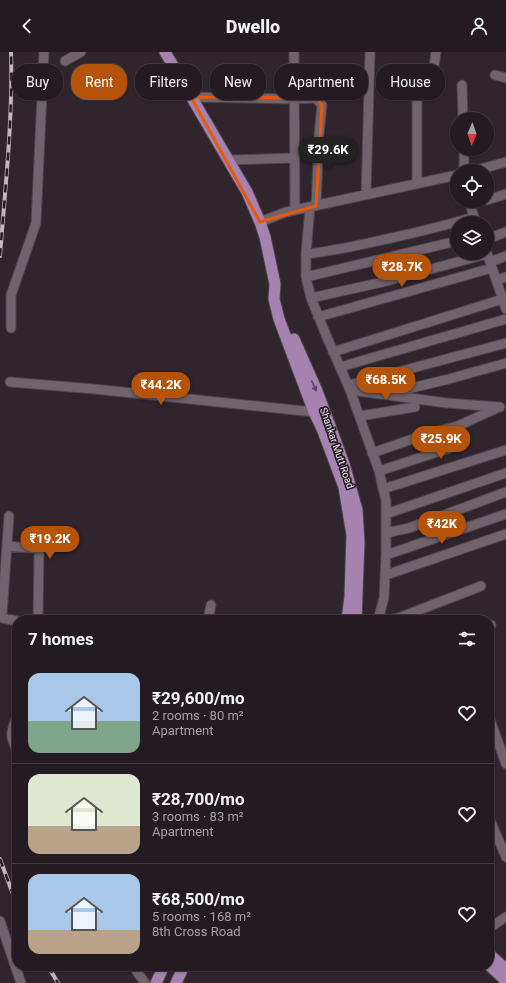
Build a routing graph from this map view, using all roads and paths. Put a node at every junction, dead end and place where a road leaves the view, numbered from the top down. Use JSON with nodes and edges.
{"nodes":[{"id":1,"x":44,"y":52,"type":"edge"},
{"id":2,"x":81,"y":52,"type":"edge"},
{"id":3,"x":165,"y":52,"type":"edge"},
{"id":4,"x":294,"y":52,"type":"edge"},
{"id":5,"x":370,"y":52,"type":"edge"},
{"id":6,"x":436,"y":52,"type":"edge"},
{"id":7,"x":65,"y":61,"type":"dead end"},
{"id":8,"x":172,"y":64,"type":"edge"},
{"id":9,"x":294,"y":64,"type":"edge"},
{"id":10,"x":495,"y":75,"type":"dead end"},
{"id":11,"x":506,"y":78,"type":"edge"},
{"id":12,"x":462,"y":85,"type":"dead end"},
{"id":13,"x":202,"y":97,"type":"edge"},
{"id":14,"x":274,"y":99,"type":"edge"},
{"id":15,"x":193,"y":100,"type":"edge"},
{"id":16,"x":294,"y":100,"type":"edge"},
{"id":17,"x":318,"y":100,"type":"edge"},
{"id":18,"x":463,"y":112,"type":"edge"},
{"id":19,"x":294,"y":158,"type":"junction"},
{"id":20,"x":228,"y":160,"type":"junction"},
{"id":21,"x":506,"y":162,"type":"edge"},
{"id":22,"x":494,"y":165,"type":"edge"},
{"id":23,"x":450,"y":177,"type":"edge"},
{"id":24,"x":418,"y":184,"type":"junction"},
{"id":25,"x":506,"y":194,"type":"edge"},
{"id":26,"x":366,"y":195,"type":"junction"},
{"id":27,"x":494,"y":198,"type":"edge"},
{"id":28,"x":313,"y":207,"type":"junction"},
{"id":29,"x":295,"y":210,"type":"junction"},
{"id":30,"x":260,"y":222,"type":"junction"},
{"id":31,"x":450,"y":225,"type":"edge"},
{"id":32,"x":506,"y":232,"type":"edge"},
{"id":33,"x":494,"y":236,"type":"edge"},
{"id":34,"x":450,"y":243,"type":"edge"},
{"id":35,"x":306,"y":254,"type":"junction"},
{"id":36,"x":506,"y":256,"type":"edge"},
{"id":37,"x":494,"y":258,"type":"edge"},
{"id":38,"x":484,"y":260,"type":"edge"},
{"id":39,"x":486,"y":260,"type":"edge"},
{"id":40,"x":489,"y":260,"type":"edge"},
{"id":41,"x":506,"y":277,"type":"edge"},
{"id":42,"x":306,"y":278,"type":"junction"},
{"id":43,"x":496,"y":280,"type":"junction"},
{"id":44,"x":275,"y":284,"type":"junction"},
{"id":45,"x":311,"y":298,"type":"junction"},
{"id":46,"x":503,"y":299,"type":"junction"},
{"id":47,"x":506,"y":309,"type":"edge"},
{"id":48,"x":318,"y":317,"type":"junction"},
{"id":49,"x":506,"y":319,"type":"edge"},
{"id":50,"x":11,"y":328,"type":"dead end"},
{"id":51,"x":506,"y":343,"type":"edge"},
{"id":52,"x":333,"y":352,"type":"junction"},
{"id":53,"x":506,"y":363,"type":"edge"},
{"id":54,"x":340,"y":367,"type":"junction"},
{"id":55,"x":10,"y":382,"type":"dead end"},
{"id":56,"x":349,"y":388,"type":"junction"},
{"id":57,"x":399,"y":391,"type":"dead end"},
{"id":58,"x":503,"y":406,"type":"edge"},
{"id":59,"x":415,"y":407,"type":"dead end"},
{"id":60,"x":314,"y":412,"type":"junction"},
{"id":61,"x":360,"y":416,"type":"junction"},
{"id":62,"x":462,"y":444,"type":"dead end"},
{"id":63,"x":506,"y":450,"type":"edge"},
{"id":64,"x":372,"y":453,"type":"junction"},
{"id":65,"x":379,"y":471,"type":"junction"},
{"id":66,"x":506,"y":473,"type":"edge"},
{"id":67,"x":383,"y":488,"type":"junction"},
{"id":68,"x":506,"y":492,"type":"edge"},
{"id":69,"x":353,"y":511,"type":"junction"},
{"id":70,"x":386,"y":514,"type":"junction"},
{"id":71,"x":506,"y":514,"type":"edge"},
{"id":72,"x":9,"y":516,"type":"dead end"},
{"id":73,"x":386,"y":533,"type":"junction"},
{"id":74,"x":506,"y":534,"type":"edge"},
{"id":75,"x":7,"y":546,"type":"junction"},
{"id":76,"x":386,"y":555,"type":"junction"},
{"id":77,"x":386,"y":575,"type":"junction"},
{"id":78,"x":481,"y":586,"type":"dead end"},
{"id":79,"x":212,"y":605,"type":"dead end"},
{"id":80,"x":38,"y":615,"type":"edge"},
{"id":81,"x":209,"y":615,"type":"edge"},
{"id":82,"x":347,"y":615,"type":"edge"},
{"id":83,"x":356,"y":615,"type":"edge"},
{"id":84,"x":379,"y":615,"type":"edge"},
{"id":85,"x":406,"y":615,"type":"edge"},
{"id":86,"x":12,"y":621,"type":"edge"},
{"id":87,"x":494,"y":731,"type":"edge"},
{"id":88,"x":506,"y":764,"type":"edge"},
{"id":89,"x":494,"y":830,"type":"edge"},
{"id":90,"x":506,"y":857,"type":"edge"},
{"id":91,"x":506,"y":917,"type":"edge"},
{"id":92,"x":0,"y":921,"type":"edge"},
{"id":93,"x":494,"y":925,"type":"edge"},
{"id":94,"x":12,"y":956,"type":"edge"},
{"id":95,"x":494,"y":958,"type":"edge"},
{"id":96,"x":506,"y":969,"type":"edge"},
{"id":97,"x":494,"y":970,"type":"edge"},
{"id":98,"x":17,"y":971,"type":"edge"},
{"id":99,"x":137,"y":971,"type":"edge"},
{"id":100,"x":162,"y":971,"type":"edge"},
{"id":101,"x":176,"y":971,"type":"edge"},
{"id":102,"x":180,"y":971,"type":"edge"},
{"id":103,"x":506,"y":981,"type":"edge"},
{"id":104,"x":21,"y":983,"type":"edge"},
{"id":105,"x":145,"y":983,"type":"edge"},
{"id":106,"x":156,"y":983,"type":"edge"},
{"id":107,"x":172,"y":983,"type":"edge"}],
"edges":[{"from":1,"to":50,"type":"street"},
{"from":2,"to":7,"type":"street"},
{"from":3,"to":8,"type":"main road","name":"Shankar Mutt Road"},
{"from":4,"to":9,"type":"street"},
{"from":5,"to":26,"type":"street"},
{"from":6,"to":24,"type":"street"},
{"from":10,"to":11,"type":"street"},
{"from":12,"to":18,"type":"street"},
{"from":13,"to":14,"type":"street"},
{"from":15,"to":20,"type":"main road","name":"Shankar Mutt Road"},
{"from":16,"to":19,"type":"street"},
{"from":17,"to":28,"type":"street"},
{"from":19,"to":20,"type":"street"},
{"from":19,"to":29,"type":"street"},
{"from":20,"to":30,"type":"main road","name":"Shankar Mutt Road"},
{"from":21,"to":22,"type":"street"},
{"from":23,"to":24,"type":"street"},
{"from":24,"to":26,"type":"street"},
{"from":25,"to":27,"type":"street"},
{"from":26,"to":28,"type":"street"},
{"from":28,"to":29,"type":"street"},
{"from":28,"to":35,"type":"street"},
{"from":29,"to":30,"type":"street"},
{"from":30,"to":44,"type":"main road","name":"Shankar Mutt Road"},
{"from":31,"to":35,"type":"street"},
{"from":32,"to":33,"type":"street"},
{"from":34,"to":42,"type":"street"},
{"from":35,"to":42,"type":"street"},
{"from":36,"to":37,"type":"street"},
{"from":38,"to":45,"type":"street"},
{"from":39,"to":48,"type":"street"},
{"from":40,"to":43,"type":"street"},
{"from":41,"to":43,"type":"street"},
{"from":42,"to":45,"type":"street"},
{"from":43,"to":46,"type":"street"},
{"from":44,"to":60,"type":"main road","name":"Shankar Mutt Road"},
{"from":44,"to":69,"type":"main road","name":"Shankar Mutt Road","one_way":true},
{"from":45,"to":48,"type":"street"},
{"from":46,"to":47,"type":"street"},
{"from":46,"to":52,"type":"street"},
{"from":48,"to":52,"type":"street"},
{"from":49,"to":54,"type":"street"},
{"from":51,"to":56,"type":"street"},
{"from":52,"to":54,"type":"street"},
{"from":53,"to":57,"type":"street"},
{"from":54,"to":56,"type":"street"},
{"from":55,"to":60,"type":"street"},
{"from":56,"to":58,"type":"street"},
{"from":56,"to":61,"type":"street"},
{"from":58,"to":64,"type":"street"},
{"from":59,"to":61,"type":"street"},
{"from":60,"to":69,"type":"main road","name":"Shankar Mutt Road"},
{"from":61,"to":64,"type":"street"},
{"from":62,"to":65,"type":"street"},
{"from":63,"to":67,"type":"street"},
{"from":64,"to":65,"type":"street"},
{"from":65,"to":67,"type":"street"},
{"from":66,"to":70,"type":"street"},
{"from":67,"to":70,"type":"street"},
{"from":68,"to":73,"type":"street"},
{"from":69,"to":82,"type":"main road","name":"Shankar Mutt Road"},
{"from":69,"to":83,"type":"main road","name":"Shankar Mutt Road"},
{"from":70,"to":73,"type":"street"},
{"from":71,"to":76,"type":"street"},
{"from":72,"to":75,"type":"street"},
{"from":73,"to":76,"type":"street"},
{"from":74,"to":77,"type":"street"},
{"from":75,"to":80,"type":"street"},
{"from":75,"to":86,"type":"street"},
{"from":76,"to":77,"type":"street"},
{"from":77,"to":84,"type":"street"},
{"from":78,"to":85,"type":"street"},
{"from":79,"to":81,"type":"street"},
{"from":87,"to":88,"type":"street"},
{"from":89,"to":90,"type":"street"},
{"from":91,"to":93,"type":"street"},
{"from":92,"to":94,"type":"street"},
{"from":95,"to":96,"type":"main road"},
{"from":97,"to":103,"type":"main road"},
{"from":98,"to":104,"type":"street"},
{"from":99,"to":105,"type":"street"},
{"from":100,"to":106,"type":"main road"},
{"from":101,"to":107,"type":"main road"},
{"from":102,"to":107,"type":"main road"}]}
